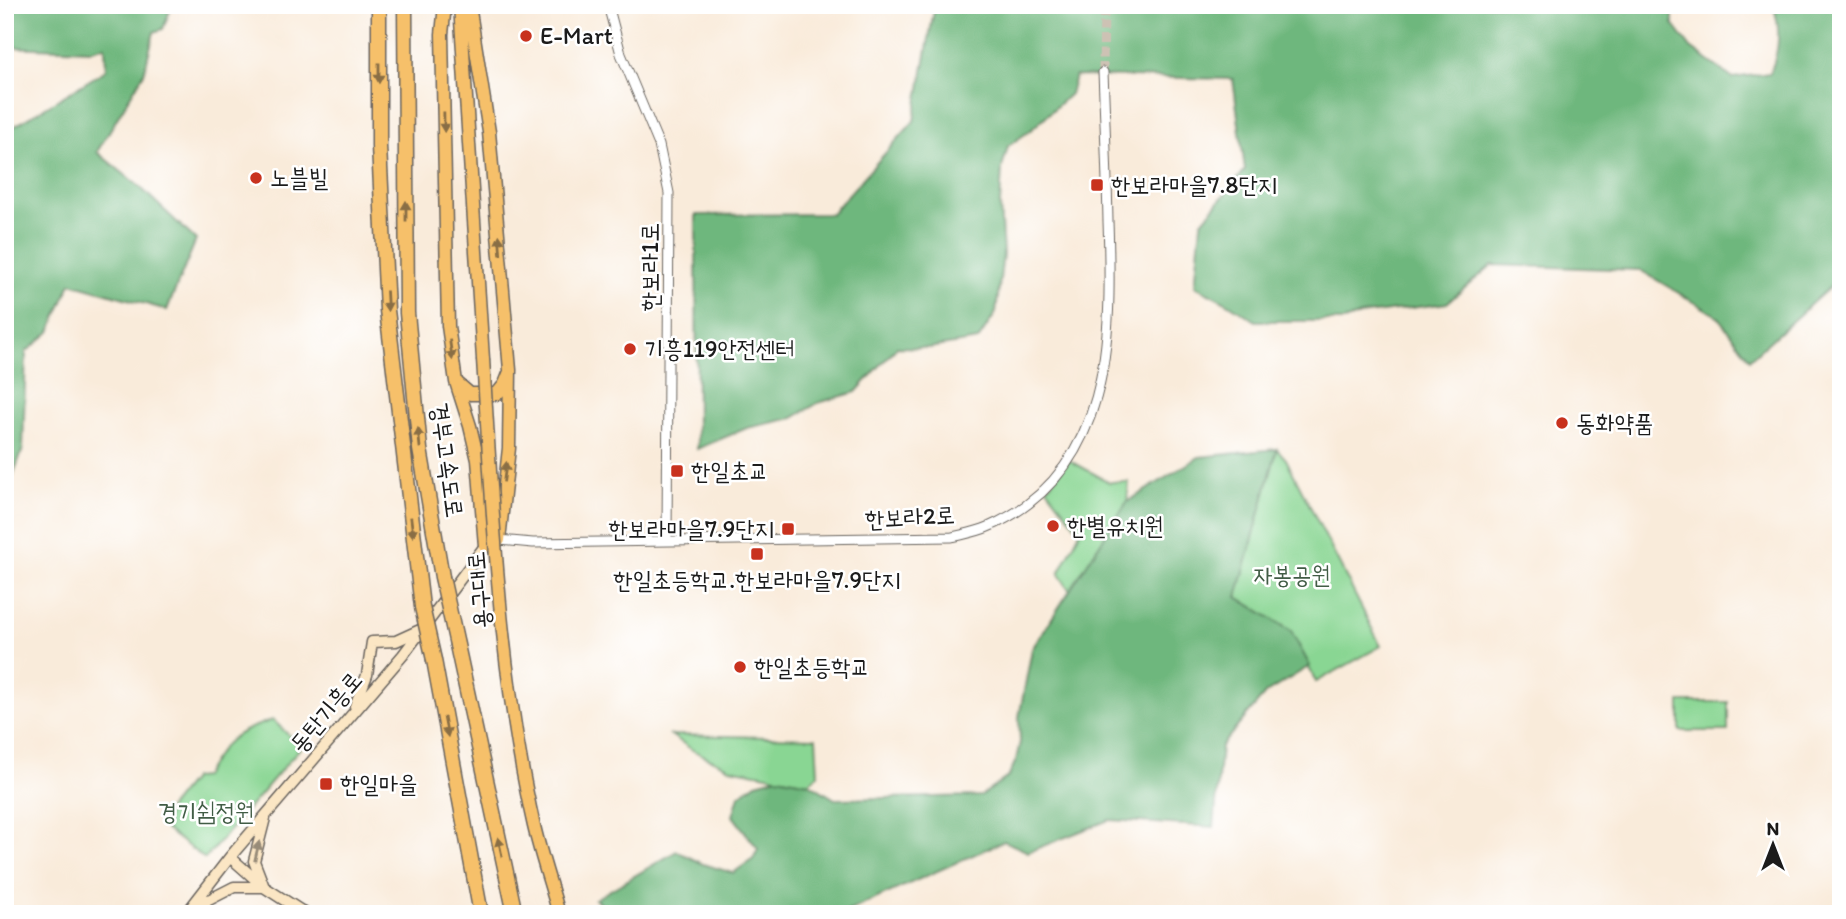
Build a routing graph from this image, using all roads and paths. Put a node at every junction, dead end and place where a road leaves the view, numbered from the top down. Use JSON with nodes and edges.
{"nodes":[{"id":1,"x":379,"y":5,"type":"edge"},
{"id":2,"x":405,"y":5,"type":"edge"},
{"id":3,"x":445,"y":5,"type":"edge"},
{"id":4,"x":460,"y":5,"type":"edge"},
{"id":5,"x":469,"y":5,"type":"edge"},
{"id":6,"x":608,"y":5,"type":"edge"},
{"id":7,"x":1103,"y":72,"type":"tunnel mouth"},
{"id":8,"x":510,"y":370,"type":"junction"},
{"id":9,"x":456,"y":382,"type":"junction"},
{"id":10,"x":499,"y":540,"type":"junction"},
{"id":11,"x":667,"y":540,"type":"junction"},
{"id":12,"x":485,"y":546,"type":"junction"},
{"id":13,"x":422,"y":629,"type":"junction"},
{"id":14,"x":351,"y":716,"type":"junction"},
{"id":15,"x":266,"y":814,"type":"junction"},
{"id":16,"x":230,"y":857,"type":"junction"},
{"id":17,"x":264,"y":887,"type":"junction"},
{"id":18,"x":188,"y":912,"type":"edge"},
{"id":19,"x":306,"y":914,"type":"edge"},
{"id":20,"x":481,"y":914,"type":"edge"},
{"id":21,"x":515,"y":914,"type":"edge"},
{"id":22,"x":559,"y":914,"type":"edge"}],
"edges":[{"from":1,"to":20,"type":"highway","name":"경부고속도로","one_way":true,"bridge":true},
{"from":21,"to":2,"type":"highway","name":"경부고속도로","one_way":true,"bridge":true},
{"from":3,"to":9,"type":"highway","one_way":true},
{"from":4,"to":22,"type":"highway","name":"용구대로","bridge":true},
{"from":8,"to":5,"type":"highway","one_way":true},
{"from":6,"to":11,"type":"street","name":"한보라1로"},
{"from":7,"to":11,"type":"street","name":"한보라2로"},
{"from":8,"to":9,"type":"highway"},
{"from":10,"to":8,"type":"highway","one_way":true},
{"from":9,"to":12,"type":"highway"},
{"from":10,"to":11,"type":"street","name":"한보라2로"},
{"from":10,"to":12,"type":"main road","name":"동탄기흥로"},
{"from":12,"to":13,"type":"main road","name":"동탄기흥로"},
{"from":13,"to":14,"type":"main road","name":"동탄기흥로"},
{"from":13,"to":14,"type":"main road"},
{"from":14,"to":15,"type":"main road","name":"동탄기흥로"},
{"from":15,"to":16,"type":"main road","name":"동탄기흥로"},
{"from":17,"to":15,"type":"main road","one_way":true},
{"from":16,"to":17,"type":"main road"},
{"from":16,"to":18,"type":"main road","name":"동탄기흥로"},
{"from":17,"to":18,"type":"main road"},
{"from":17,"to":19,"type":"main road"}]}
